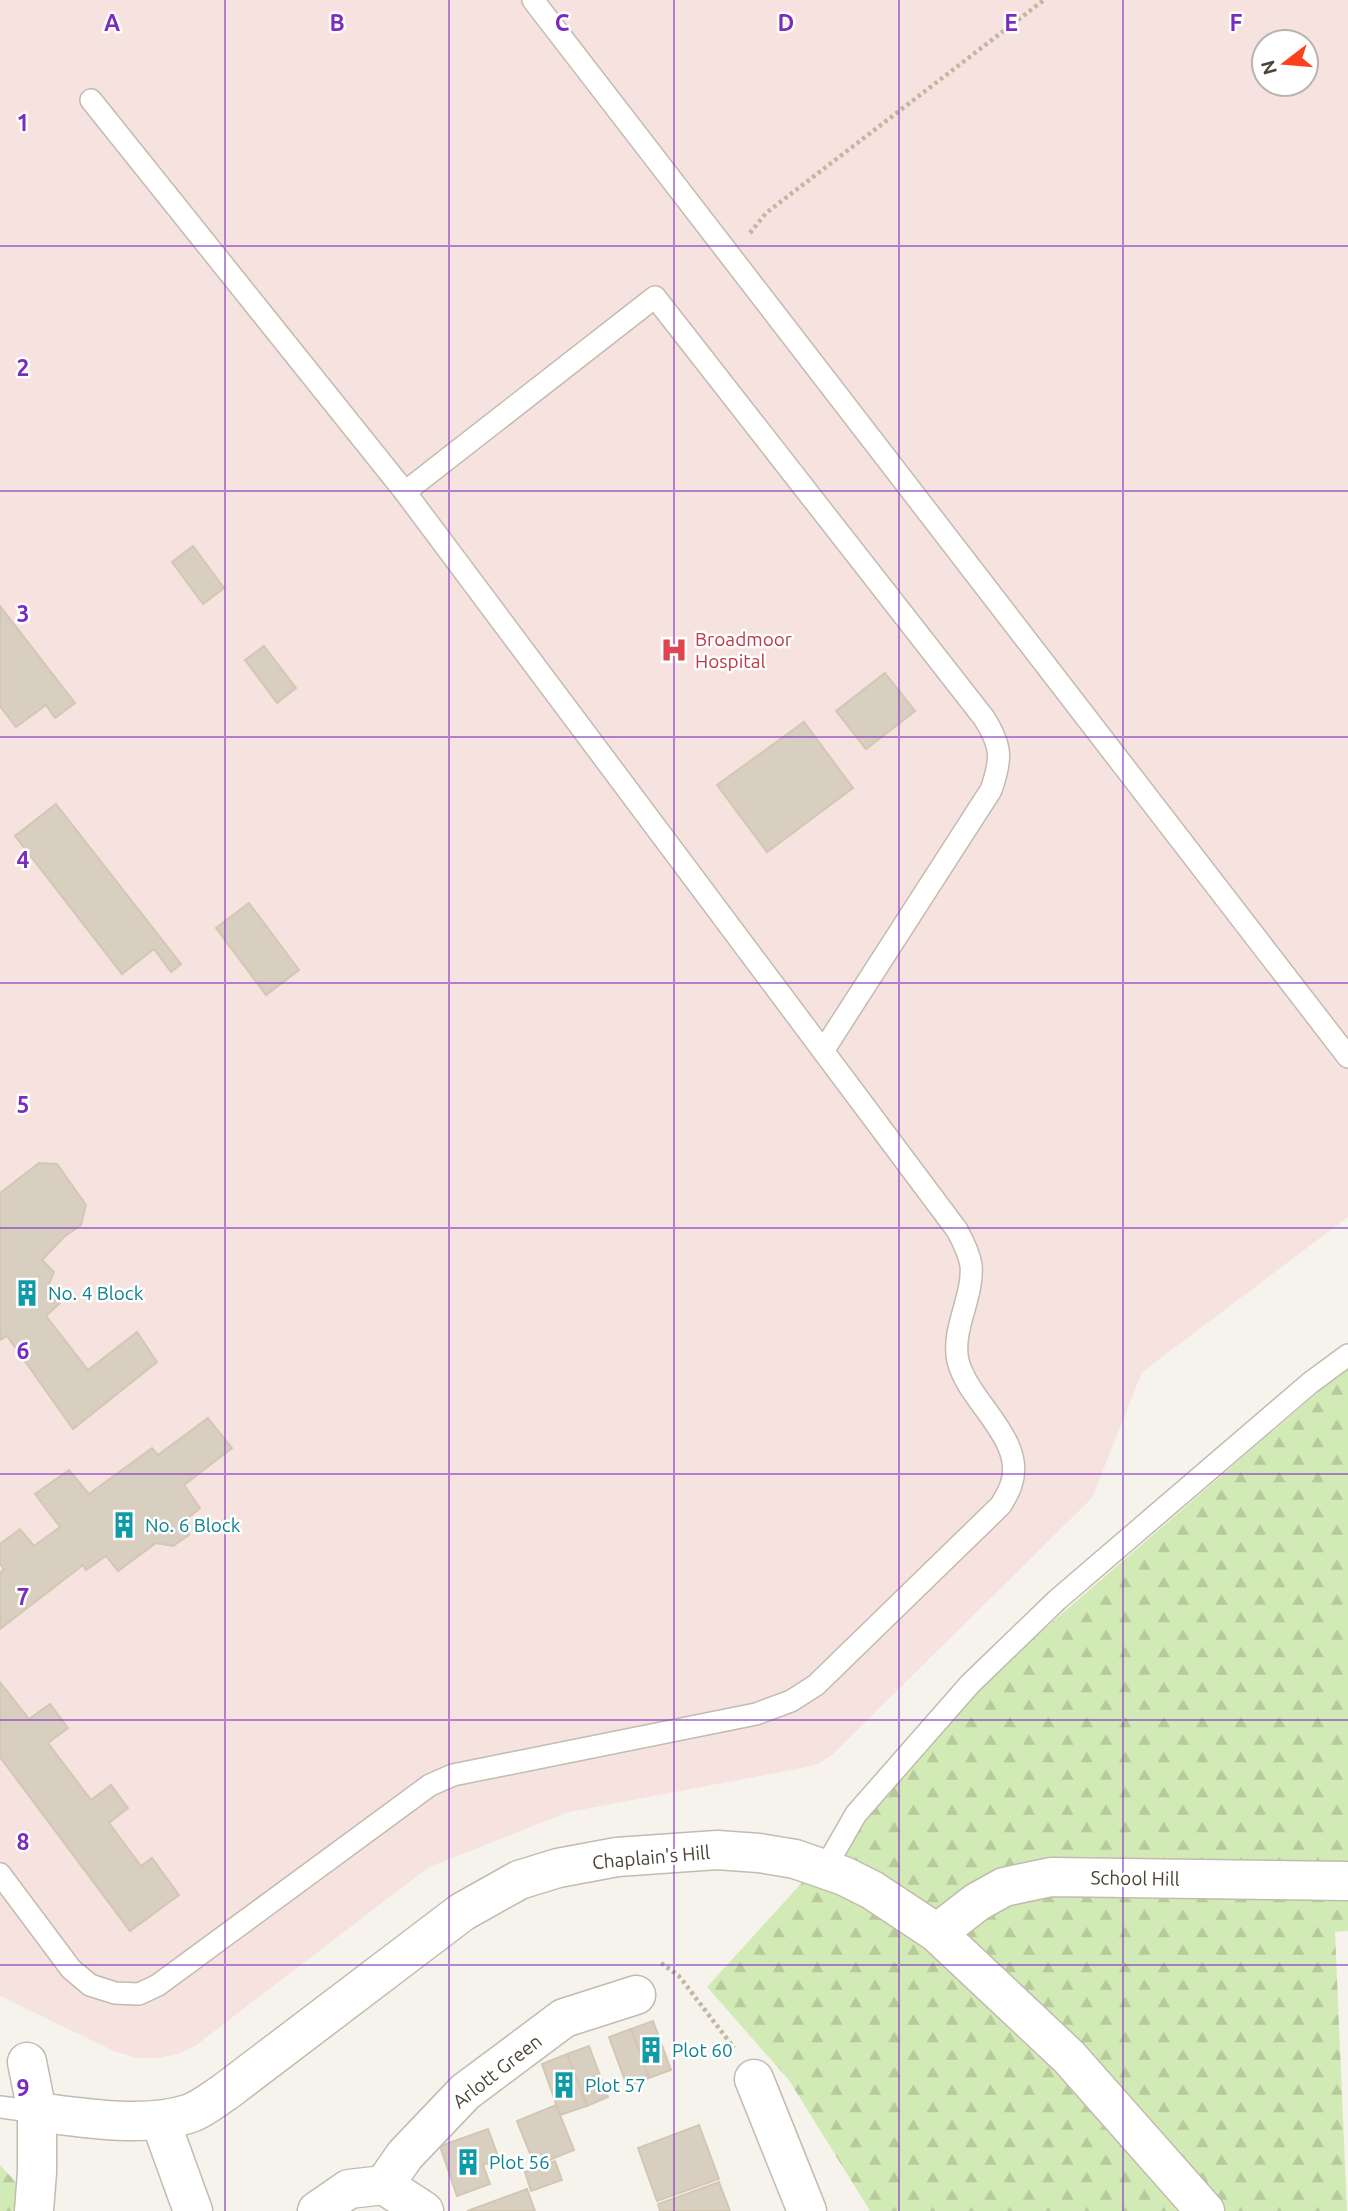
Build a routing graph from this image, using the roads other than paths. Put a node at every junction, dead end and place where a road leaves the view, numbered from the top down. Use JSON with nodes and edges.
{"nodes":[{"id":1,"x":533,"y":0,"type":"edge"},
{"id":2,"x":91,"y":100,"type":"dead end"},
{"id":3,"x":405,"y":492,"type":"junction"},
{"id":4,"x":823,"y":1051,"type":"junction"},
{"id":5,"x":1348,"y":1057,"type":"edge"},
{"id":6,"x":1348,"y":1355,"type":"edge"},
{"id":7,"x":825,"y":1868,"type":"junction"},
{"id":8,"x":0,"y":1874,"type":"edge"},
{"id":9,"x":1348,"y":1881,"type":"edge"},
{"id":10,"x":937,"y":1933,"type":"junction"},
{"id":11,"x":636,"y":1995,"type":"dead end"},
{"id":12,"x":27,"y":2063,"type":"dead end"},
{"id":13,"x":754,"y":2079,"type":"dead end"},
{"id":14,"x":0,"y":2107,"type":"edge"},
{"id":15,"x":37,"y":2112,"type":"junction"},
{"id":16,"x":160,"y":2120,"type":"junction"},
{"id":17,"x":384,"y":2185,"type":"junction"},
{"id":18,"x":34,"y":2211,"type":"edge"},
{"id":19,"x":193,"y":2211,"type":"edge"},
{"id":20,"x":317,"y":2211,"type":"edge"},
{"id":21,"x":424,"y":2211,"type":"edge"},
{"id":22,"x":807,"y":2211,"type":"edge"},
{"id":23,"x":1205,"y":2211,"type":"edge"}],
"edges":[{"from":1,"to":5,"type":"lane"},
{"from":2,"to":3,"type":"lane"},
{"from":3,"to":4,"type":"lane"},
{"from":3,"to":4,"type":"lane"},
{"from":4,"to":8,"type":"lane"},
{"from":6,"to":7,"type":"lane"},
{"from":7,"to":10,"type":"street","name":"Chaplain's Hill"},
{"from":7,"to":16,"type":"street","name":"Chaplain's Hill"},
{"from":9,"to":10,"type":"street","name":"School Hill"},
{"from":10,"to":23,"type":"street","name":"Chaplain's Hill"},
{"from":11,"to":17,"type":"street","name":"Arlott Green"},
{"from":12,"to":15,"type":"street"},
{"from":13,"to":22,"type":"street"},
{"from":14,"to":15,"type":"lane"},
{"from":15,"to":16,"type":"street","name":"Chaplain's Hill"},
{"from":15,"to":18,"type":"street"},
{"from":16,"to":19,"type":"street"},
{"from":17,"to":20,"type":"street"},
{"from":17,"to":21,"type":"street"}]}
